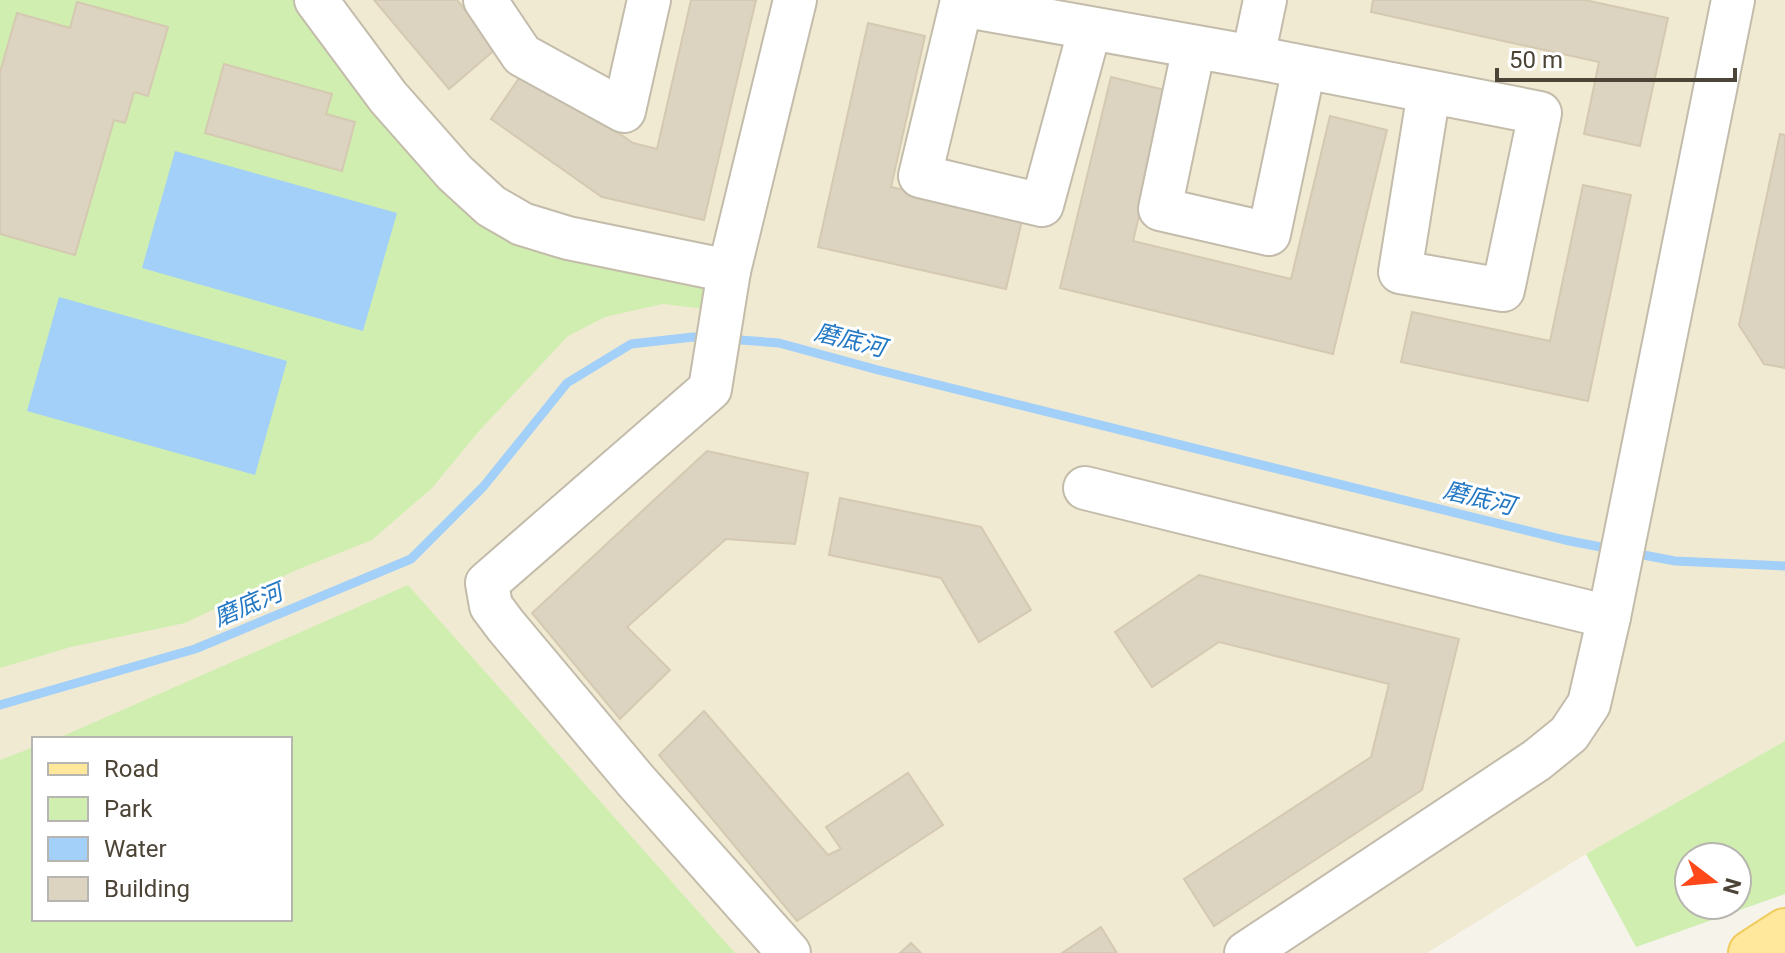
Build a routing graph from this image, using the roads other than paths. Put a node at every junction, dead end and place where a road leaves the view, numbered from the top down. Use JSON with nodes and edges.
{"nodes":[{"id":1,"x":316,"y":0,"type":"edge"},
{"id":2,"x":485,"y":0,"type":"edge"},
{"id":3,"x":649,"y":0,"type":"edge"},
{"id":4,"x":795,"y":0,"type":"edge"},
{"id":5,"x":1265,"y":0,"type":"edge"},
{"id":6,"x":1733,"y":0,"type":"edge"},
{"id":7,"x":1090,"y":28,"type":"junction"},
{"id":8,"x":1194,"y":47,"type":"junction"},
{"id":9,"x":1253,"y":57,"type":"junction"},
{"id":10,"x":1304,"y":68,"type":"junction"},
{"id":11,"x":1429,"y":92,"type":"junction"},
{"id":12,"x":728,"y":282,"type":"junction"},
{"id":13,"x":1085,"y":488,"type":"dead end"},
{"id":14,"x":1612,"y":602,"type":"junction"},
{"id":15,"x":1785,"y":931,"type":"edge"},
{"id":16,"x":789,"y":953,"type":"edge"},
{"id":17,"x":1246,"y":953,"type":"edge"},
{"id":18,"x":1751,"y":953,"type":"edge"}],
"edges":[{"from":1,"to":12,"type":"street"},
{"from":2,"to":3,"type":"street"},
{"from":4,"to":12,"type":"street"},
{"from":5,"to":9,"type":"street"},
{"from":6,"to":14,"type":"street"},
{"from":7,"to":7,"type":"street"},
{"from":7,"to":8,"type":"street"},
{"from":8,"to":9,"type":"street"},
{"from":8,"to":10,"type":"street"},
{"from":9,"to":10,"type":"street"},
{"from":10,"to":11,"type":"street"},
{"from":11,"to":11,"type":"street"},
{"from":12,"to":16,"type":"street"},
{"from":13,"to":14,"type":"street"},
{"from":14,"to":17,"type":"street"},
{"from":15,"to":18,"type":"main road"}]}
